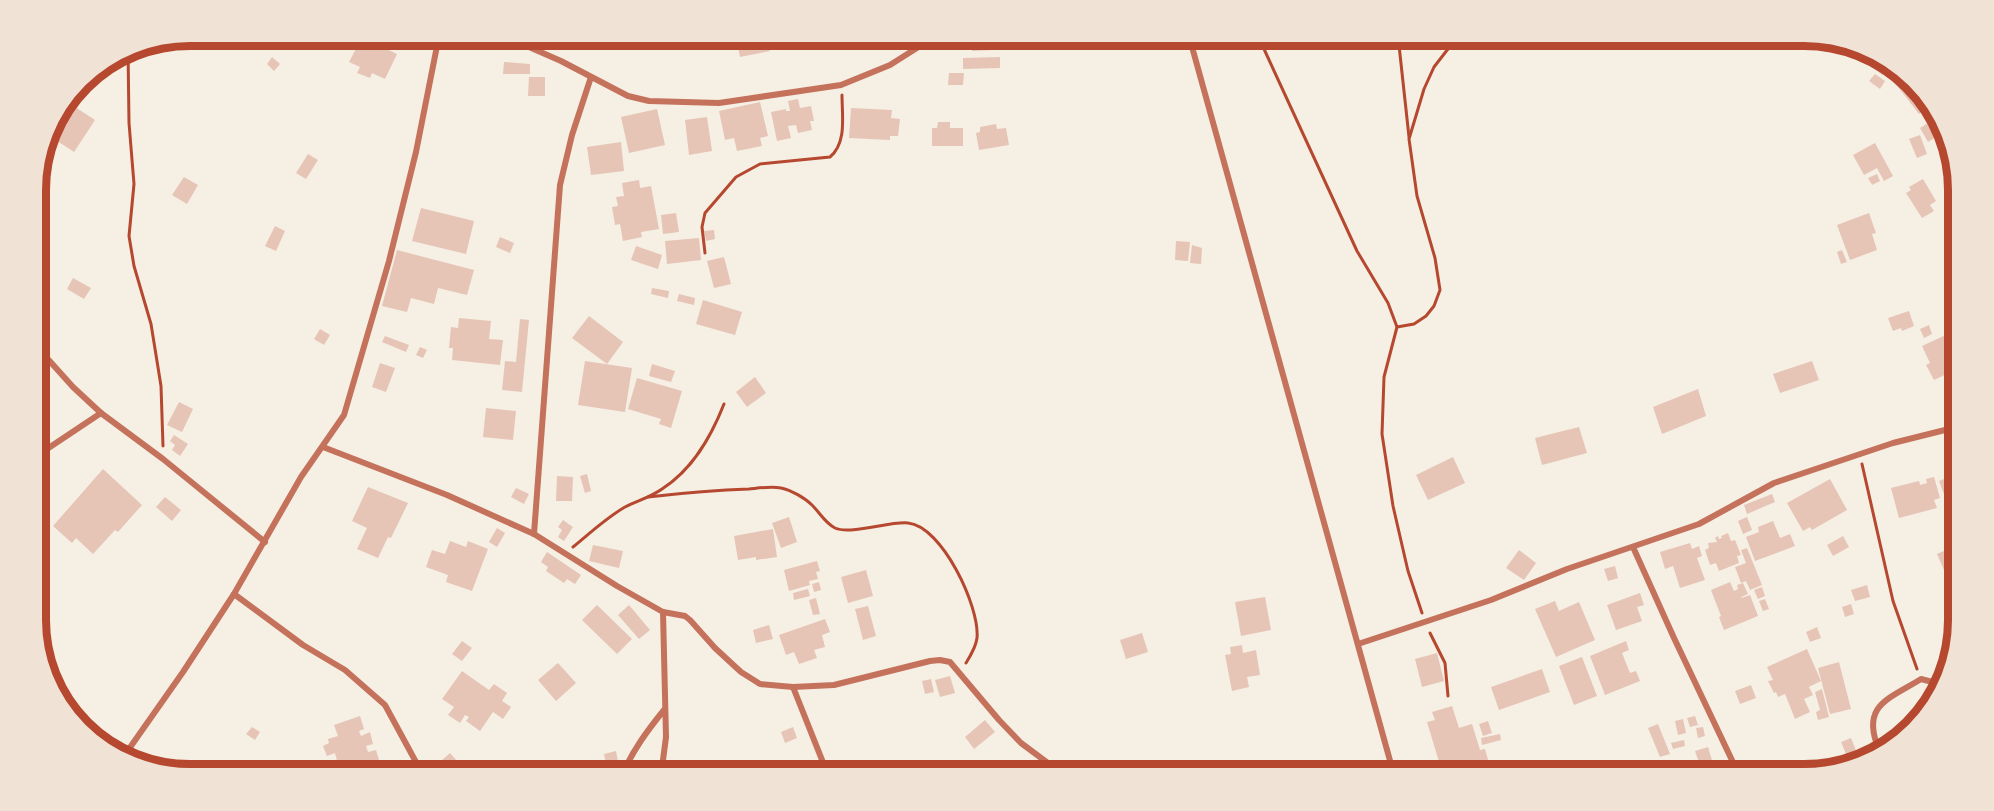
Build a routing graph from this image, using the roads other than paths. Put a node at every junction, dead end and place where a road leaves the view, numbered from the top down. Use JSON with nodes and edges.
{"nodes":[{"id":1,"x":1192,"y":46,"type":"edge"},
{"id":2,"x":437,"y":47,"type":"edge"},
{"id":3,"x":528,"y":47,"type":"edge"},
{"id":4,"x":919,"y":47,"type":"edge"},
{"id":5,"x":591,"y":77,"type":"junction"},
{"id":6,"x":47,"y":358,"type":"edge"},
{"id":7,"x":101,"y":413,"type":"junction"},
{"id":8,"x":1948,"y":429,"type":"edge"},
{"id":9,"x":323,"y":447,"type":"junction"},
{"id":10,"x":46,"y":449,"type":"edge"},
{"id":11,"x":534,"y":534,"type":"junction"},
{"id":12,"x":265,"y":542,"type":"junction"},
{"id":13,"x":1633,"y":547,"type":"junction"},
{"id":14,"x":234,"y":594,"type":"junction"},
{"id":15,"x":663,"y":612,"type":"junction"},
{"id":16,"x":1358,"y":644,"type":"junction"},
{"id":17,"x":1934,"y":682,"type":"edge"},
{"id":18,"x":793,"y":687,"type":"junction"},
{"id":19,"x":664,"y":710,"type":"junction"},
{"id":20,"x":1877,"y":744,"type":"edge"},
{"id":21,"x":128,"y":750,"type":"edge"},
{"id":22,"x":417,"y":764,"type":"edge"},
{"id":23,"x":627,"y":764,"type":"edge"},
{"id":24,"x":664,"y":764,"type":"edge"},
{"id":25,"x":824,"y":764,"type":"edge"},
{"id":26,"x":1050,"y":764,"type":"edge"},
{"id":27,"x":1392,"y":764,"type":"edge"},
{"id":28,"x":1734,"y":764,"type":"edge"}],
"edges":[{"from":1,"to":16,"type":"street"},
{"from":2,"to":9,"type":"street"},
{"from":3,"to":5,"type":"street"},
{"from":4,"to":5,"type":"street"},
{"from":5,"to":11,"type":"street"},
{"from":6,"to":7,"type":"street"},
{"from":7,"to":10,"type":"street"},
{"from":7,"to":12,"type":"street"},
{"from":8,"to":13,"type":"street"},
{"from":9,"to":11,"type":"street"},
{"from":9,"to":12,"type":"street"},
{"from":11,"to":15,"type":"street"},
{"from":12,"to":14,"type":"street"},
{"from":13,"to":16,"type":"street"},
{"from":13,"to":28,"type":"street"},
{"from":14,"to":21,"type":"street"},
{"from":14,"to":22,"type":"street"},
{"from":15,"to":18,"type":"street"},
{"from":15,"to":19,"type":"street"},
{"from":16,"to":27,"type":"street"},
{"from":17,"to":20,"type":"street"},
{"from":18,"to":25,"type":"street"},
{"from":18,"to":26,"type":"street"},
{"from":19,"to":23,"type":"street"},
{"from":19,"to":24,"type":"street"}]}
